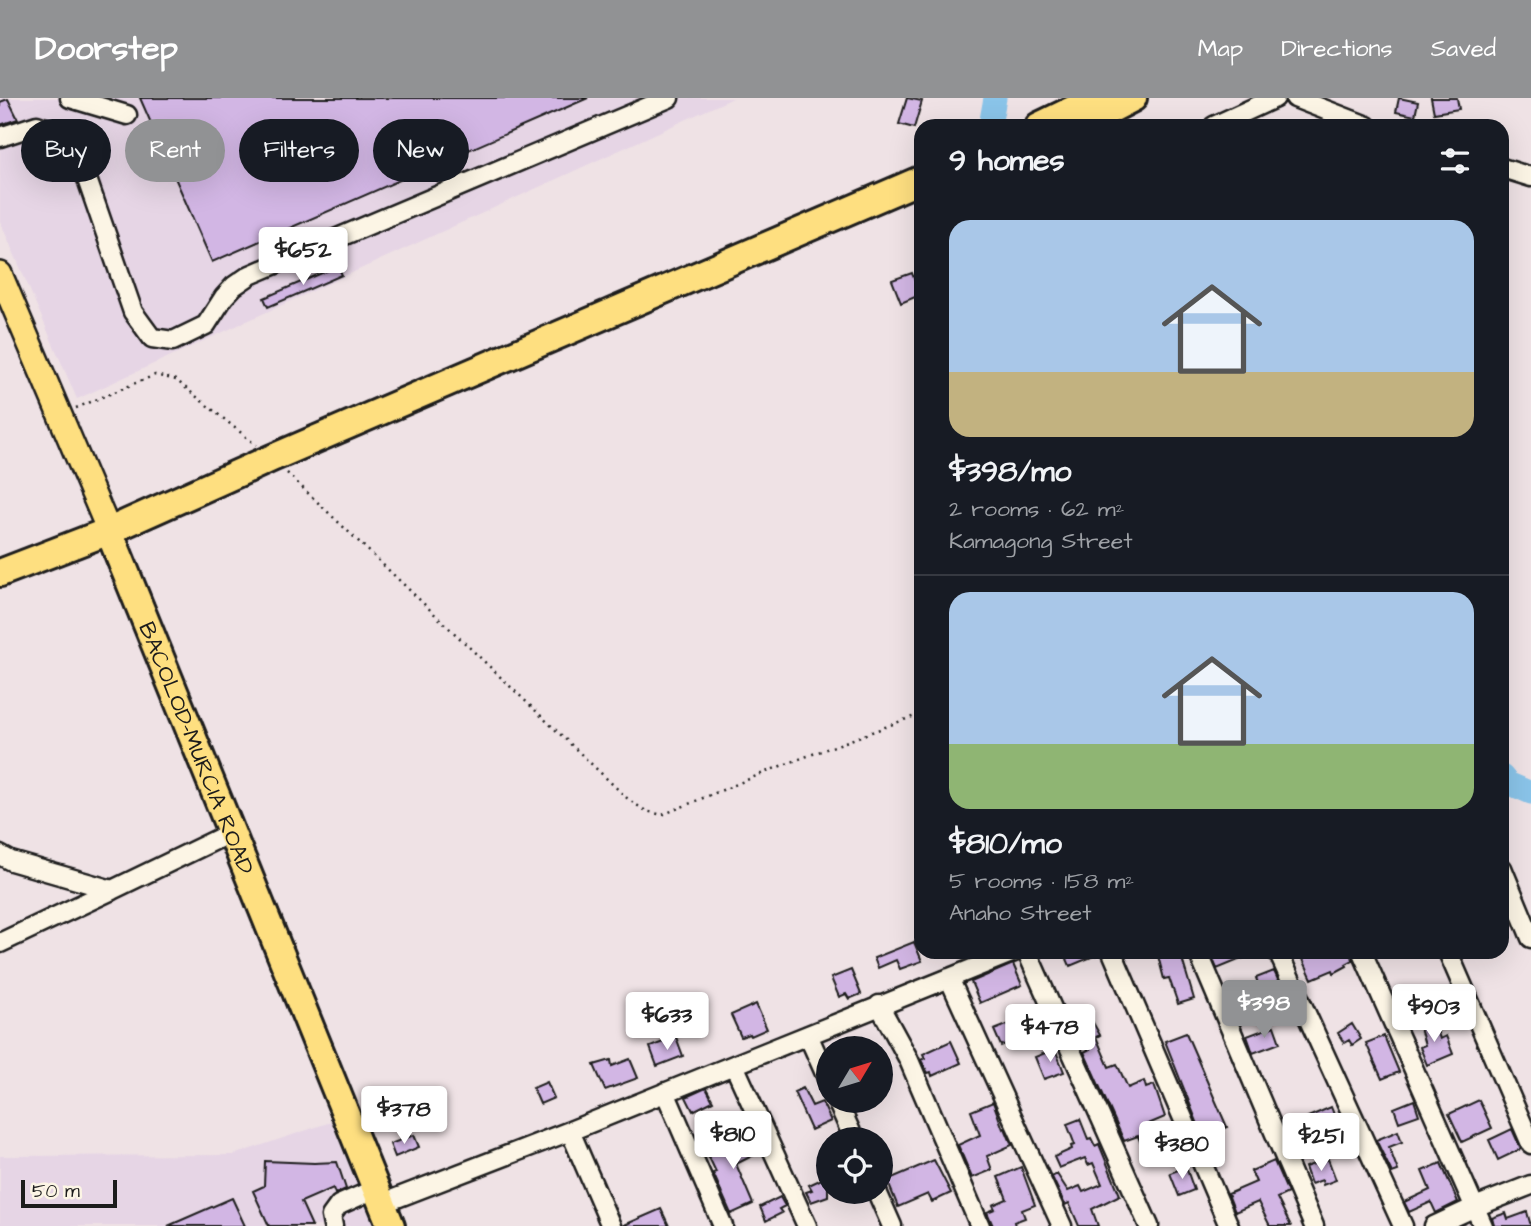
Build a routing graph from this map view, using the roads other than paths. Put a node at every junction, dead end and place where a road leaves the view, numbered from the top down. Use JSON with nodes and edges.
{"nodes":[{"id":1,"x":70,"y":98,"type":"edge"},
{"id":2,"x":669,"y":98,"type":"edge"},
{"id":3,"x":1097,"y":98,"type":"edge"},
{"id":4,"x":1133,"y":98,"type":"edge"},
{"id":5,"x":1275,"y":98,"type":"edge"},
{"id":6,"x":1295,"y":98,"type":"edge"},
{"id":7,"x":127,"y":115,"type":"dead end"},
{"id":8,"x":1053,"y":119,"type":"edge"},
{"id":9,"x":1092,"y":119,"type":"edge"},
{"id":10,"x":1229,"y":119,"type":"edge"},
{"id":11,"x":1349,"y":119,"type":"edge"},
{"id":12,"x":0,"y":137,"type":"edge"},
{"id":13,"x":1509,"y":170,"type":"edge"},
{"id":14,"x":1531,"y":177,"type":"edge"},
{"id":15,"x":914,"y":184,"type":"edge"},
{"id":16,"x":914,"y":200,"type":"edge"},
{"id":17,"x":887,"y":204,"type":"junction"},
{"id":18,"x":1,"y":281,"type":"edge"},
{"id":19,"x":113,"y":539,"type":"junction"},
{"id":20,"x":0,"y":573,"type":"edge"},
{"id":21,"x":0,"y":591,"type":"edge"},
{"id":22,"x":232,"y":832,"type":"junction"},
{"id":23,"x":0,"y":855,"type":"edge"},
{"id":24,"x":1509,"y":885,"type":"edge"},
{"id":25,"x":112,"y":890,"type":"junction"},
{"id":26,"x":1531,"y":938,"type":"edge"},
{"id":27,"x":0,"y":943,"type":"edge"},
{"id":28,"x":996,"y":959,"type":"edge"},
{"id":29,"x":1030,"y":959,"type":"edge"},
{"id":30,"x":1115,"y":959,"type":"edge"},
{"id":31,"x":1201,"y":959,"type":"edge"},
{"id":32,"x":1281,"y":959,"type":"edge"},
{"id":33,"x":1365,"y":959,"type":"edge"},
{"id":34,"x":1451,"y":959,"type":"edge"},
{"id":35,"x":949,"y":978,"type":"junction"},
{"id":36,"x":879,"y":1005,"type":"junction"},
{"id":37,"x":808,"y":1035,"type":"junction"},
{"id":38,"x":816,"y":1053,"type":"edge"},
{"id":39,"x":734,"y":1065,"type":"junction"},
{"id":40,"x":665,"y":1093,"type":"junction"},
{"id":41,"x":570,"y":1131,"type":"junction"},
{"id":42,"x":1531,"y":1144,"type":"edge"},
{"id":43,"x":1531,"y":1185,"type":"edge"},
{"id":44,"x":882,"y":1204,"type":"edge"},
{"id":45,"x":382,"y":1207,"type":"edge"},
{"id":46,"x":1475,"y":1207,"type":"junction"},
{"id":47,"x":333,"y":1226,"type":"edge"},
{"id":48,"x":611,"y":1226,"type":"edge"},
{"id":49,"x":723,"y":1226,"type":"edge"},
{"id":50,"x":807,"y":1226,"type":"edge"},
{"id":51,"x":892,"y":1226,"type":"edge"},
{"id":52,"x":980,"y":1226,"type":"edge"},
{"id":53,"x":1062,"y":1226,"type":"edge"},
{"id":54,"x":1149,"y":1226,"type":"edge"},
{"id":55,"x":1229,"y":1226,"type":"edge"},
{"id":56,"x":1314,"y":1226,"type":"edge"},
{"id":57,"x":1404,"y":1226,"type":"edge"},
{"id":58,"x":1434,"y":1226,"type":"edge"},
{"id":59,"x":1483,"y":1226,"type":"edge"}],
"edges":[{"from":1,"to":7,"type":"street"},
{"from":2,"to":12,"type":"street"},
{"from":3,"to":8,"type":"highway"},
{"from":4,"to":9,"type":"highway"},
{"from":5,"to":10,"type":"street"},
{"from":6,"to":11,"type":"street"},
{"from":13,"to":14,"type":"street"},
{"from":15,"to":17,"type":"highway"},
{"from":16,"to":17,"type":"highway"},
{"from":17,"to":19,"type":"highway"},
{"from":18,"to":19,"type":"main road","name":"BACOLOD-MURCIA ROAD"},
{"from":19,"to":20,"type":"highway"},
{"from":19,"to":21,"type":"highway"},
{"from":19,"to":22,"type":"highway","name":"BACOLOD-MURCIA ROAD"},
{"from":22,"to":25,"type":"street"},
{"from":22,"to":45,"type":"highway","name":"BACOLOD-MURCIA ROAD"},
{"from":23,"to":25,"type":"street"},
{"from":24,"to":26,"type":"street"},
{"from":25,"to":27,"type":"street"},
{"from":28,"to":35,"type":"street"},
{"from":29,"to":54,"type":"street"},
{"from":30,"to":55,"type":"street"},
{"from":31,"to":56,"type":"street"},
{"from":32,"to":57,"type":"street"},
{"from":33,"to":46,"type":"street"},
{"from":34,"to":42,"type":"street"},
{"from":35,"to":36,"type":"street"},
{"from":35,"to":53,"type":"street"},
{"from":36,"to":37,"type":"street"},
{"from":36,"to":52,"type":"street"},
{"from":37,"to":38,"type":"street"},
{"from":37,"to":39,"type":"street"},
{"from":39,"to":40,"type":"street"},
{"from":39,"to":50,"type":"street"},
{"from":40,"to":41,"type":"street"},
{"from":40,"to":49,"type":"street"},
{"from":41,"to":45,"type":"street"},
{"from":41,"to":48,"type":"street"},
{"from":43,"to":46,"type":"street"},
{"from":44,"to":51,"type":"street"},
{"from":45,"to":47,"type":"street"},
{"from":46,"to":58,"type":"street"},
{"from":46,"to":59,"type":"street"}]}
